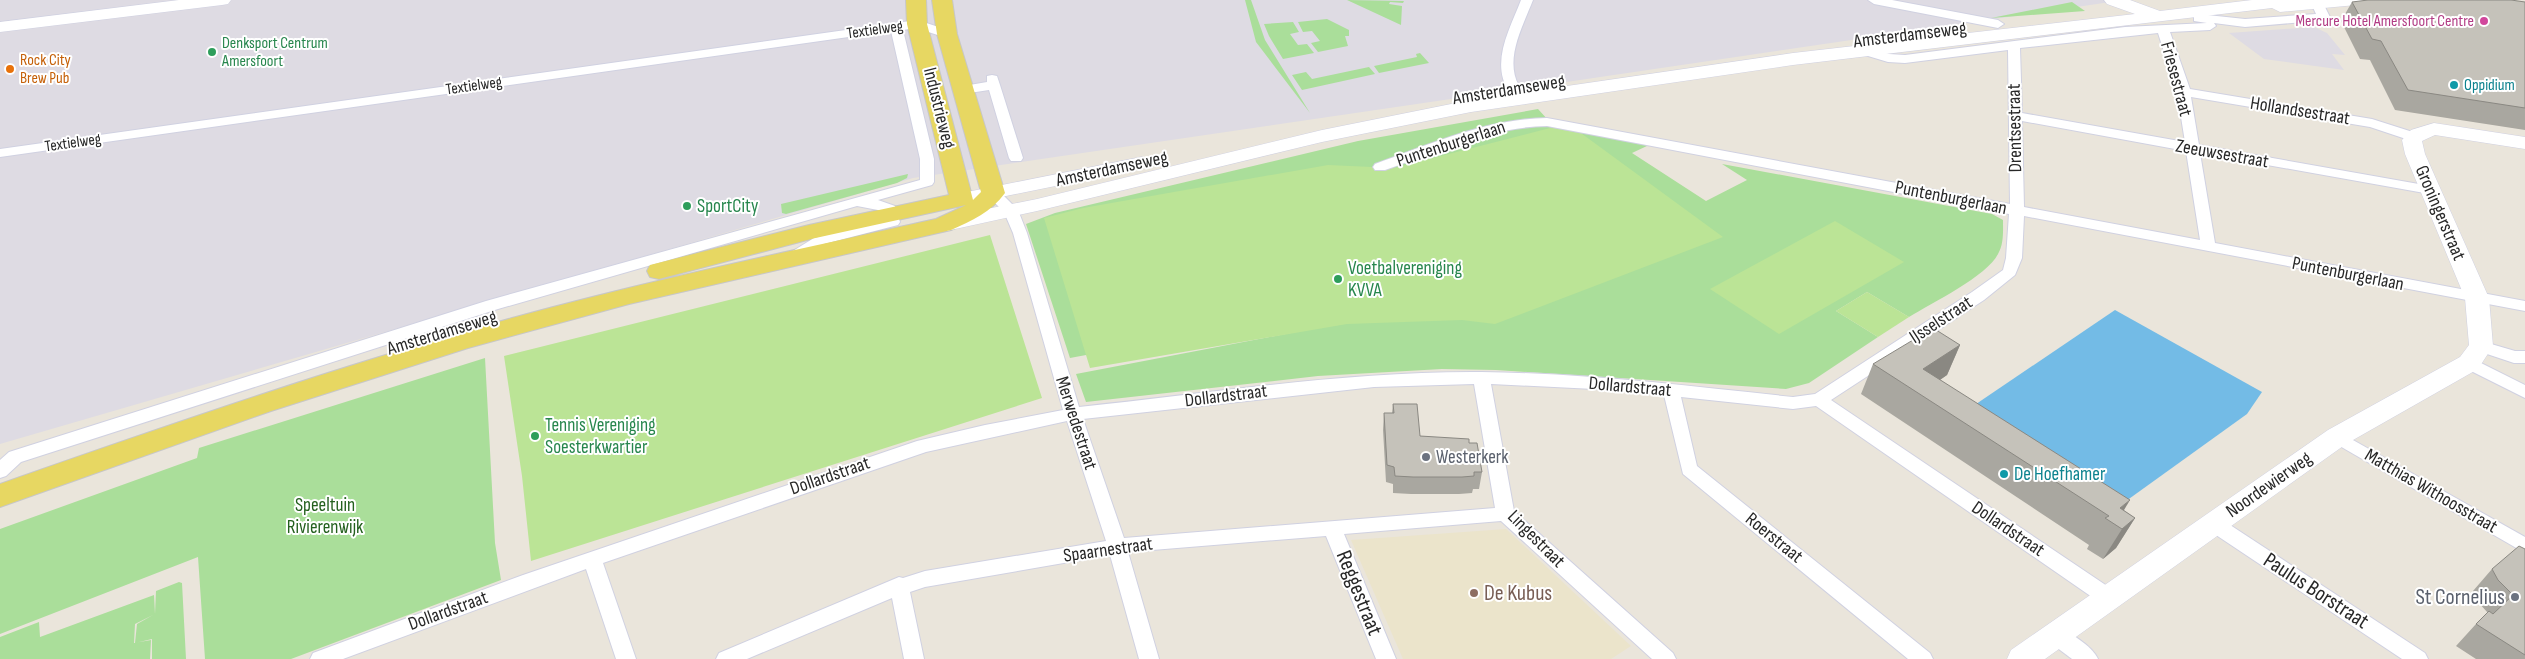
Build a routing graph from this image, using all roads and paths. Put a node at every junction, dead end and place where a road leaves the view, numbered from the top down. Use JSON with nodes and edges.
{"nodes":[{"id":1,"x":222,"y":0,"type":"edge"},
{"id":2,"x":916,"y":0,"type":"edge"},
{"id":3,"x":942,"y":0,"type":"edge"},
{"id":4,"x":1527,"y":0,"type":"edge"},
{"id":5,"x":1874,"y":0,"type":"edge"},
{"id":6,"x":2113,"y":0,"type":"edge"},
{"id":7,"x":2228,"y":0,"type":"edge"},
{"id":8,"x":2296,"y":0,"type":"edge"},
{"id":9,"x":2356,"y":0,"type":"edge"},
{"id":10,"x":2102,"y":6,"type":"edge"},
{"id":11,"x":2134,"y":9,"type":"junction"},
{"id":12,"x":2208,"y":10,"type":"edge"},
{"id":13,"x":2321,"y":10,"type":"junction"},
{"id":14,"x":2166,"y":20,"type":"junction"},
{"id":15,"x":917,"y":24,"type":"junction"},
{"id":16,"x":0,"y":27,"type":"edge"},
{"id":17,"x":896,"y":27,"type":"junction"},
{"id":18,"x":947,"y":34,"type":"junction"},
{"id":19,"x":2004,"y":35,"type":"junction"},
{"id":20,"x":1862,"y":50,"type":"junction"},
{"id":21,"x":1963,"y":52,"type":"junction"},
{"id":22,"x":1514,"y":89,"type":"junction"},
{"id":23,"x":963,"y":90,"type":"junction"},
{"id":24,"x":2184,"y":92,"type":"junction"},
{"id":25,"x":1548,"y":94,"type":"junction"},
{"id":26,"x":2014,"y":116,"type":"junction"},
{"id":27,"x":2418,"y":134,"type":"junction"},
{"id":28,"x":2525,"y":143,"type":"edge"},
{"id":29,"x":2193,"y":149,"type":"junction"},
{"id":30,"x":2525,"y":150,"type":"edge"},
{"id":31,"x":0,"y":153,"type":"edge"},
{"id":32,"x":1016,"y":158,"type":"dead end"},
{"id":33,"x":1380,"y":167,"type":"dead end"},
{"id":34,"x":927,"y":182,"type":"joint"},
{"id":35,"x":2430,"y":190,"type":"junction"},
{"id":36,"x":980,"y":201,"type":"junction"},
{"id":37,"x":854,"y":203,"type":"junction"},
{"id":38,"x":1011,"y":210,"type":"junction"},
{"id":39,"x":2017,"y":211,"type":"junction"},
{"id":40,"x":892,"y":213,"type":"junction"},
{"id":41,"x":943,"y":225,"type":"junction"},
{"id":42,"x":2208,"y":246,"type":"junction"},
{"id":43,"x":791,"y":258,"type":"junction"},
{"id":44,"x":2477,"y":298,"type":"junction"},
{"id":45,"x":2525,"y":306,"type":"edge"},
{"id":46,"x":2475,"y":354,"type":"junction"},
{"id":47,"x":2525,"y":358,"type":"edge"},
{"id":48,"x":1481,"y":378,"type":"junction"},
{"id":49,"x":1671,"y":390,"type":"junction"},
{"id":50,"x":2525,"y":392,"type":"edge"},
{"id":51,"x":1819,"y":400,"type":"junction"},
{"id":52,"x":1072,"y":414,"type":"junction"},
{"id":53,"x":2337,"y":437,"type":"junction"},
{"id":54,"x":0,"y":471,"type":"edge"},
{"id":55,"x":0,"y":479,"type":"edge"},
{"id":56,"x":0,"y":496,"type":"edge"},
{"id":57,"x":1505,"y":514,"type":"junction"},
{"id":58,"x":2214,"y":524,"type":"junction"},
{"id":59,"x":1332,"y":528,"type":"junction"},
{"id":60,"x":1116,"y":546,"type":"junction"},
{"id":61,"x":2525,"y":546,"type":"edge"},
{"id":62,"x":592,"y":559,"type":"junction"},
{"id":63,"x":899,"y":585,"type":"junction"},
{"id":64,"x":2109,"y":598,"type":"junction"},
{"id":65,"x":2055,"y":635,"type":"junction"},
{"id":66,"x":1657,"y":657,"type":"edge"},
{"id":67,"x":320,"y":659,"type":"edge"},
{"id":68,"x":626,"y":659,"type":"edge"},
{"id":69,"x":726,"y":659,"type":"edge"},
{"id":70,"x":914,"y":659,"type":"edge"},
{"id":71,"x":1149,"y":659,"type":"edge"},
{"id":72,"x":1386,"y":659,"type":"edge"},
{"id":73,"x":1923,"y":659,"type":"edge"},
{"id":74,"x":2022,"y":659,"type":"edge"},
{"id":75,"x":2088,"y":659,"type":"edge"},
{"id":76,"x":2418,"y":659,"type":"edge"}],
"edges":[{"from":1,"to":16,"type":"main road"},
{"from":2,"to":15,"type":"main road","name":"Industrieweg"},
{"from":3,"to":18,"type":"main road","name":"Industrieweg"},
{"from":4,"to":22,"type":"street"},
{"from":5,"to":19,"type":"street"},
{"from":6,"to":11,"type":"main road"},
{"from":7,"to":12,"type":"main road"},
{"from":8,"to":12,"type":"main road"},
{"from":9,"to":13,"type":"main road"},
{"from":10,"to":11,"type":"main road","name":"Amsterdamseweg"},
{"from":10,"to":19,"type":"main road","name":"Amsterdamseweg"},
{"from":11,"to":12,"type":"main road","name":"Amsterdamseweg"},
{"from":11,"to":14,"type":"main road"},
{"from":12,"to":13,"type":"main road"},
{"from":12,"to":14,"type":"main road","name":"Amsterdamseweg"},
{"from":13,"to":14,"type":"street"},
{"from":14,"to":19,"type":"main road","name":"Amsterdamseweg"},
{"from":14,"to":24,"type":"street","name":"Friesestraat"},
{"from":15,"to":17,"type":"street","name":"Textielweg"},
{"from":15,"to":18,"type":"street","name":"Textielweg"},
{"from":15,"to":36,"type":"main road","name":"Industrieweg"},
{"from":17,"to":31,"type":"street","name":"Textielweg"},
{"from":17,"to":34,"type":"street","name":"Industrieweg"},
{"from":18,"to":23,"type":"main road","name":"Industrieweg"},
{"from":19,"to":20,"type":"main road","name":"Amsterdamseweg"},
{"from":19,"to":21,"type":"street","name":"Amsterdamseweg"},
{"from":19,"to":21,"type":"street","name":"Amsterdamseweg"},
{"from":19,"to":22,"type":"main road","name":"Amsterdamseweg"},
{"from":19,"to":26,"type":"street","name":"Drentsestraat"},
{"from":20,"to":21,"type":"street","name":"Amsterdamseweg"},
{"from":20,"to":25,"type":"main road","name":"Amsterdamseweg"},
{"from":22,"to":25,"type":"street"},
{"from":22,"to":36,"type":"main road","name":"Amsterdamseweg"},
{"from":23,"to":32,"type":"street","name":"Industrieweg"},
{"from":23,"to":36,"type":"main road","name":"Industrieweg"},
{"from":24,"to":27,"type":"street","name":"Hollandsestraat"},
{"from":24,"to":29,"type":"street","name":"Friesestraat"},
{"from":25,"to":38,"type":"main road","name":"Amsterdamseweg"},
{"from":26,"to":29,"type":"street","name":"Zeeuwsestraat"},
{"from":26,"to":39,"type":"street","name":"Drentsestraat"},
{"from":27,"to":28,"type":"main road"},
{"from":27,"to":30,"type":"main road","name":"Groningerstraat"},
{"from":27,"to":35,"type":"main road","name":"Groningerstraat"},
{"from":29,"to":35,"type":"street","name":"Zeeuwsestraat"},
{"from":29,"to":42,"type":"street","name":"Friesestraat"},
{"from":33,"to":39,"type":"street","name":"Puntenburgerlaan"},
{"from":34,"to":37,"type":"street","name":"Amsterdamseweg"},
{"from":35,"to":44,"type":"main road","name":"Groningerstraat"},
{"from":36,"to":38,"type":"main road"},
{"from":36,"to":40,"type":"main road","name":"Amsterdamseweg"},
{"from":36,"to":41,"type":"main road"},
{"from":37,"to":40,"type":"street","name":"Amsterdamseweg"},
{"from":37,"to":54,"type":"street","name":"Amsterdamseweg"},
{"from":38,"to":41,"type":"main road","name":"Amsterdamseweg"},
{"from":38,"to":52,"type":"street","name":"Merwedestraat"},
{"from":39,"to":42,"type":"street","name":"Puntenburgerlaan"},
{"from":39,"to":51,"type":"street","name":"IJsselstraat"},
{"from":40,"to":43,"type":"street","name":"Amsterdamseweg"},
{"from":40,"to":55,"type":"main road","name":"Amsterdamseweg"},
{"from":41,"to":43,"type":"main road","name":"Amsterdamseweg"},
{"from":42,"to":44,"type":"street","name":"Puntenburgerlaan"},
{"from":43,"to":56,"type":"main road","name":"Amsterdamseweg"},
{"from":44,"to":45,"type":"street","name":"Puntenburgerlaan"},
{"from":44,"to":46,"type":"main road"},
{"from":46,"to":47,"type":"street"},
{"from":46,"to":50,"type":"street"},
{"from":46,"to":53,"type":"main road","name":"Noordewierweg"},
{"from":48,"to":49,"type":"street","name":"Dollardstraat"},
{"from":48,"to":52,"type":"street","name":"Dollardstraat"},
{"from":48,"to":57,"type":"street","name":"Lingestraat"},
{"from":49,"to":51,"type":"street","name":"Dollardstraat"},
{"from":49,"to":73,"type":"street","name":"Roerstraat"},
{"from":51,"to":64,"type":"street","name":"Dollardstraat"},
{"from":52,"to":60,"type":"street","name":"Merwedestraat"},
{"from":52,"to":62,"type":"street","name":"Dollardstraat"},
{"from":53,"to":58,"type":"main road","name":"Noordewierweg"},
{"from":53,"to":61,"type":"street","name":"Matthias Withoosstraat"},
{"from":57,"to":59,"type":"street","name":"Spaarnestraat"},
{"from":57,"to":66,"type":"street","name":"Lingestraat"},
{"from":58,"to":64,"type":"main road","name":"Noordewierweg"},
{"from":58,"to":76,"type":"street","name":"Paulus Borstraat"},
{"from":59,"to":60,"type":"street","name":"Spaarnestraat"},
{"from":59,"to":72,"type":"street","name":"Reggestraat"},
{"from":60,"to":63,"type":"street","name":"Spaarnestraat"},
{"from":60,"to":71,"type":"street","name":"Merwedestraat"},
{"from":62,"to":67,"type":"street","name":"Dollardstraat"},
{"from":62,"to":68,"type":"street"},
{"from":63,"to":69,"type":"street","name":"Spaarnestraat"},
{"from":63,"to":70,"type":"street"},
{"from":64,"to":65,"type":"main road","name":"Noordewierweg"},
{"from":65,"to":74,"type":"main road","name":"Noordewierweg"},
{"from":65,"to":75,"type":"street"}]}
